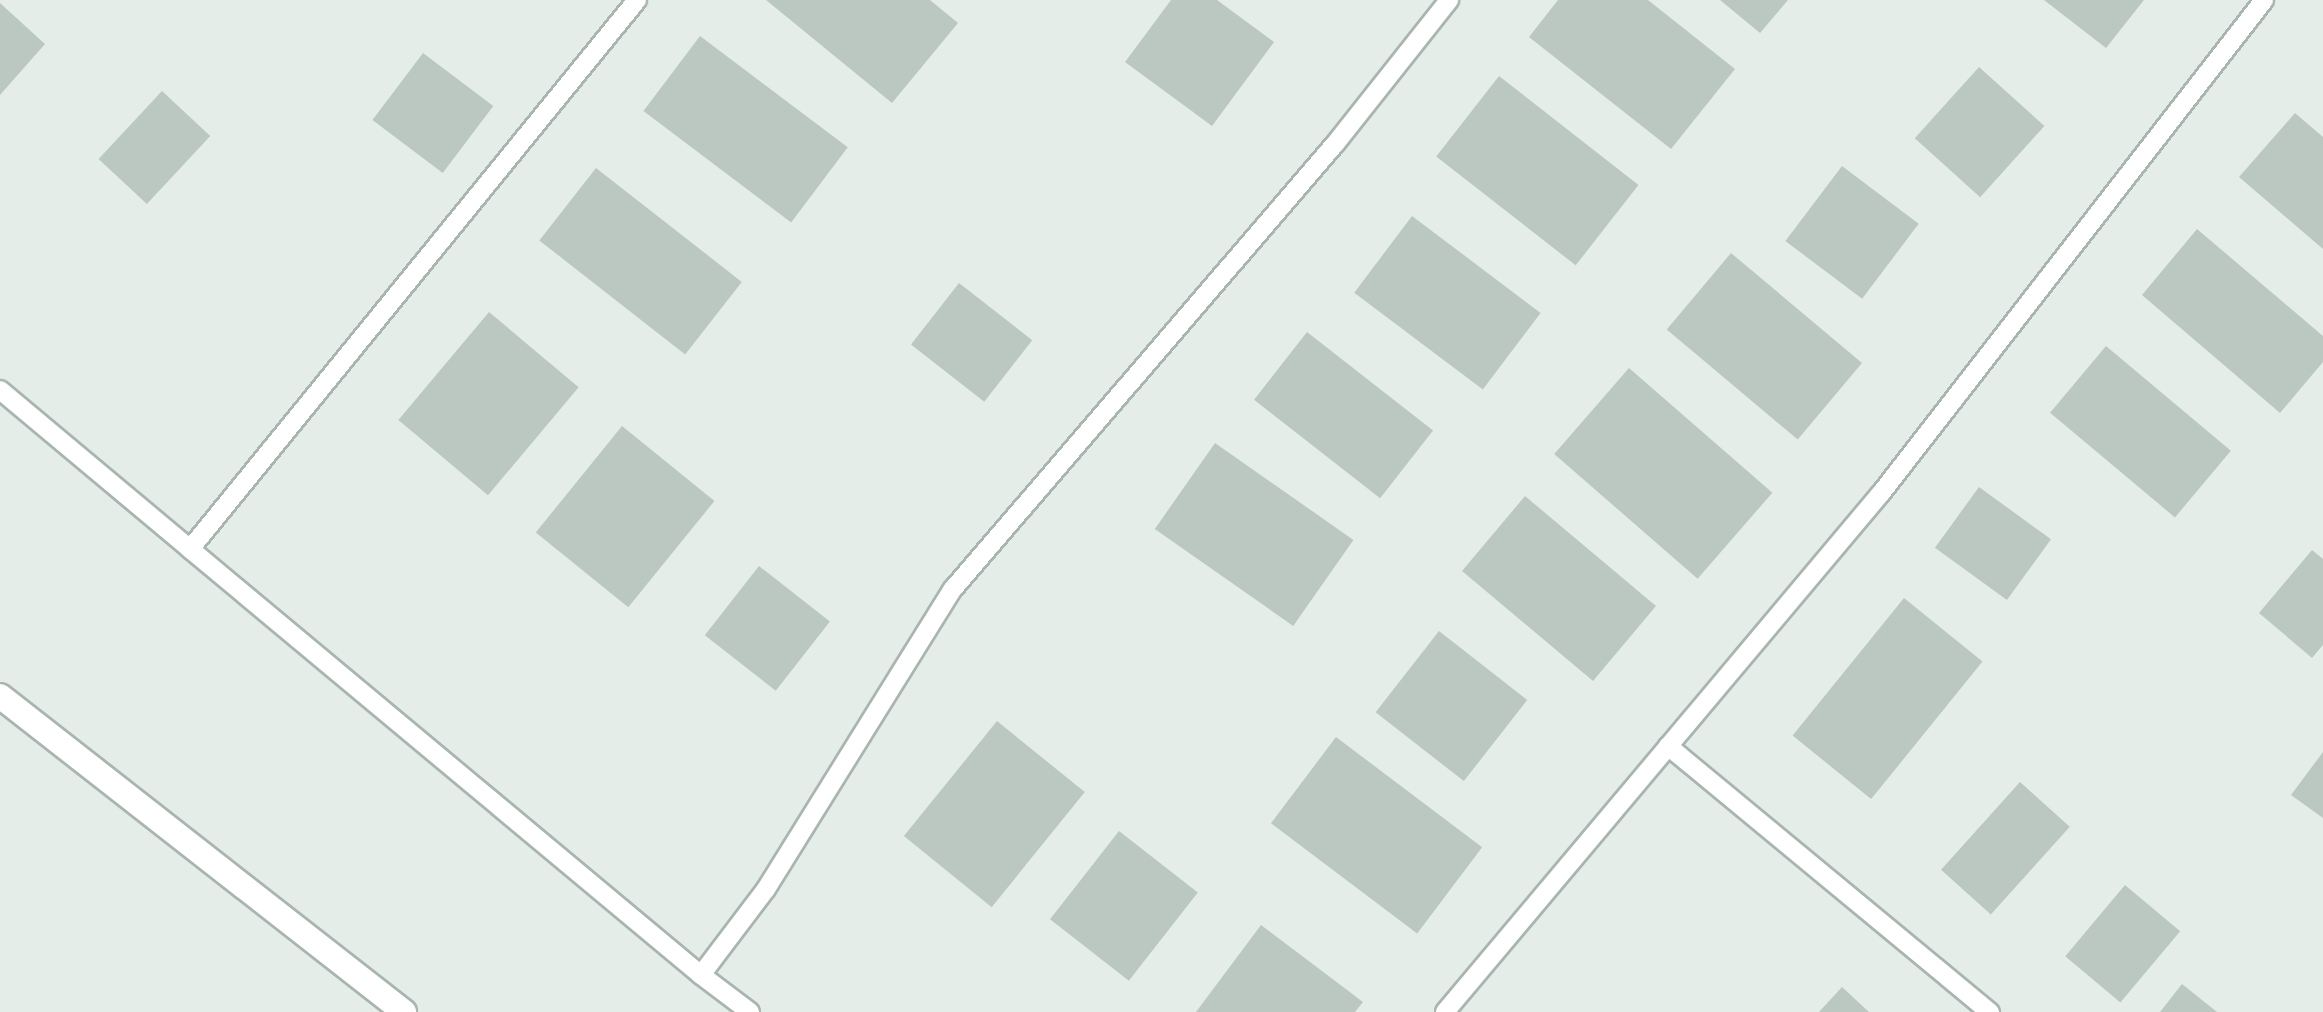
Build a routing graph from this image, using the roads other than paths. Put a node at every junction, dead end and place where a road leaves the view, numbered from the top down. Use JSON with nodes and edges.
{"nodes":[{"id":1,"x":637,"y":0,"type":"edge"},
{"id":2,"x":1449,"y":0,"type":"edge"},
{"id":3,"x":2264,"y":0,"type":"edge"},
{"id":4,"x":0,"y":390,"type":"edge"},
{"id":5,"x":190,"y":549,"type":"junction"},
{"id":6,"x":0,"y":696,"type":"edge"},
{"id":7,"x":1668,"y":746,"type":"junction"},
{"id":8,"x":701,"y":975,"type":"junction"},
{"id":9,"x":404,"y":1012,"type":"edge"},
{"id":10,"x":750,"y":1012,"type":"edge"},
{"id":11,"x":1445,"y":1012,"type":"edge"},
{"id":12,"x":1990,"y":1012,"type":"edge"}],
"edges":[{"from":1,"to":5,"type":"lane"},
{"from":2,"to":8,"type":"lane"},
{"from":3,"to":7,"type":"lane"},
{"from":4,"to":5,"type":"lane"},
{"from":5,"to":8,"type":"lane"},
{"from":6,"to":9,"type":"main road"},
{"from":7,"to":11,"type":"lane"},
{"from":7,"to":12,"type":"lane"},
{"from":8,"to":10,"type":"lane"}]}
